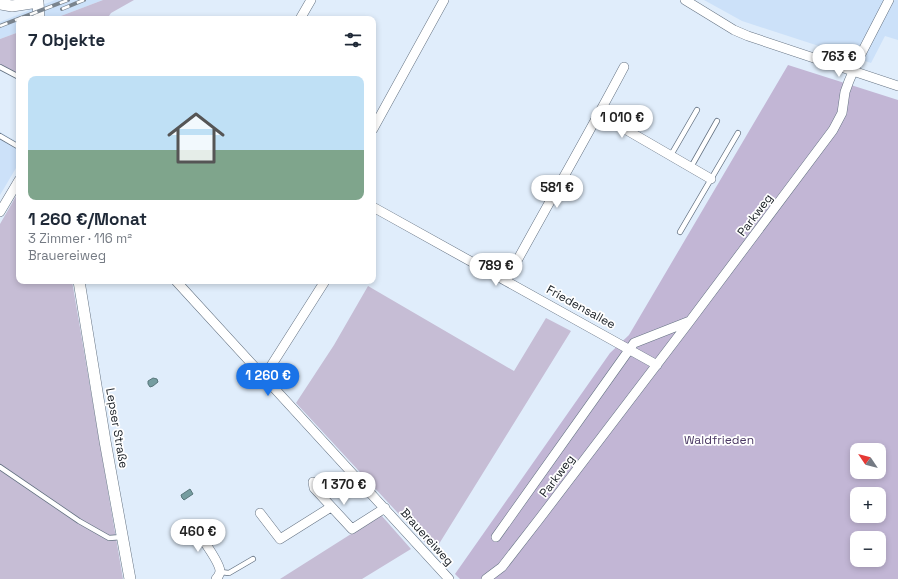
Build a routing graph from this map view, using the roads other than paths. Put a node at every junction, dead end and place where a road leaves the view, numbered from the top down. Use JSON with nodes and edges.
{"nodes":[{"id":1,"x":311,"y":0,"type":"edge"},
{"id":2,"x":444,"y":0,"type":"edge"},
{"id":3,"x":685,"y":0,"type":"edge"},
{"id":4,"x":889,"y":0,"type":"edge"},
{"id":5,"x":38,"y":1,"type":"edge"},
{"id":6,"x":0,"y":4,"type":"edge"},
{"id":7,"x":39,"y":16,"type":"edge"},
{"id":8,"x":302,"y":16,"type":"edge"},
{"id":9,"x":0,"y":66,"type":"edge"},
{"id":10,"x":624,"y":67,"type":"dead end"},
{"id":11,"x":853,"y":71,"type":"junction"},
{"id":12,"x":16,"y":75,"type":"edge"},
{"id":13,"x":898,"y":86,"type":"edge"},
{"id":14,"x":697,"y":110,"type":"dead end"},
{"id":15,"x":599,"y":114,"type":"junction"},
{"id":16,"x":717,"y":121,"type":"dead end"},
{"id":17,"x":376,"y":124,"type":"edge"},
{"id":18,"x":738,"y":133,"type":"dead end"},
{"id":19,"x":0,"y":136,"type":"edge"},
{"id":20,"x":16,"y":145,"type":"edge"},
{"id":21,"x":671,"y":156,"type":"junction"},
{"id":22,"x":691,"y":167,"type":"junction"},
{"id":23,"x":711,"y":179,"type":"junction"},
{"id":24,"x":16,"y":185,"type":"edge"},
{"id":25,"x":376,"y":209,"type":"edge"},
{"id":26,"x":0,"y":212,"type":"edge"},
{"id":27,"x":680,"y":232,"type":"dead end"},
{"id":28,"x":506,"y":281,"type":"junction"},
{"id":29,"x":80,"y":284,"type":"edge"},
{"id":30,"x":179,"y":284,"type":"edge"},
{"id":31,"x":323,"y":284,"type":"edge"},
{"id":32,"x":690,"y":321,"type":"junction"},
{"id":33,"x":629,"y":349,"type":"junction"},
{"id":34,"x":657,"y":365,"type":"junction"},
{"id":35,"x":264,"y":378,"type":"junction"},
{"id":36,"x":0,"y":467,"type":"edge"},
{"id":37,"x":313,"y":482,"type":"dead end"},
{"id":38,"x":331,"y":507,"type":"junction"},
{"id":39,"x":385,"y":508,"type":"junction"},
{"id":40,"x":260,"y":513,"type":"dead end"},
{"id":41,"x":186,"y":527,"type":"dead end"},
{"id":42,"x":123,"y":537,"type":"junction"},
{"id":43,"x":496,"y":537,"type":"dead end"},
{"id":44,"x":253,"y":559,"type":"dead end"},
{"id":45,"x":218,"y":575,"type":"edge"},
{"id":46,"x":130,"y":579,"type":"edge"},
{"id":47,"x":449,"y":579,"type":"edge"},
{"id":48,"x":486,"y":579,"type":"edge"}],
"edges":[{"from":1,"to":8,"type":"street"},
{"from":2,"to":17,"type":"street"},
{"from":3,"to":11,"type":"street"},
{"from":4,"to":11,"type":"street","name":"Parkweg"},
{"from":5,"to":6,"type":"street"},
{"from":5,"to":7,"type":"street"},
{"from":9,"to":12,"type":"lane"},
{"from":10,"to":15,"type":"street"},
{"from":11,"to":13,"type":"street"},
{"from":11,"to":32,"type":"street","name":"Parkweg"},
{"from":14,"to":21,"type":"lane"},
{"from":15,"to":21,"type":"street"},
{"from":15,"to":28,"type":"street"},
{"from":16,"to":22,"type":"lane"},
{"from":18,"to":23,"type":"lane"},
{"from":19,"to":20,"type":"lane"},
{"from":21,"to":22,"type":"street"},
{"from":22,"to":23,"type":"street"},
{"from":23,"to":27,"type":"lane"},
{"from":24,"to":26,"type":"street"},
{"from":25,"to":28,"type":"street","name":"Friedensallee"},
{"from":28,"to":33,"type":"street","name":"Friedensallee"},
{"from":29,"to":42,"type":"street","name":"Lepser Straße"},
{"from":30,"to":35,"type":"street","name":"Brauereiweg"},
{"from":31,"to":35,"type":"street"},
{"from":32,"to":33,"type":"street"},
{"from":32,"to":34,"type":"street","name":"Parkweg"},
{"from":33,"to":34,"type":"street"},
{"from":33,"to":43,"type":"street","name":"Parkweg"},
{"from":34,"to":48,"type":"street","name":"Parkweg"},
{"from":35,"to":39,"type":"street","name":"Brauereiweg"},
{"from":36,"to":42,"type":"lane"},
{"from":37,"to":38,"type":"street"},
{"from":38,"to":39,"type":"street"},
{"from":38,"to":40,"type":"street"},
{"from":39,"to":47,"type":"street","name":"Brauereiweg"},
{"from":41,"to":45,"type":"street"},
{"from":42,"to":46,"type":"street","name":"Lepser Straße"},
{"from":44,"to":45,"type":"lane"}]}
